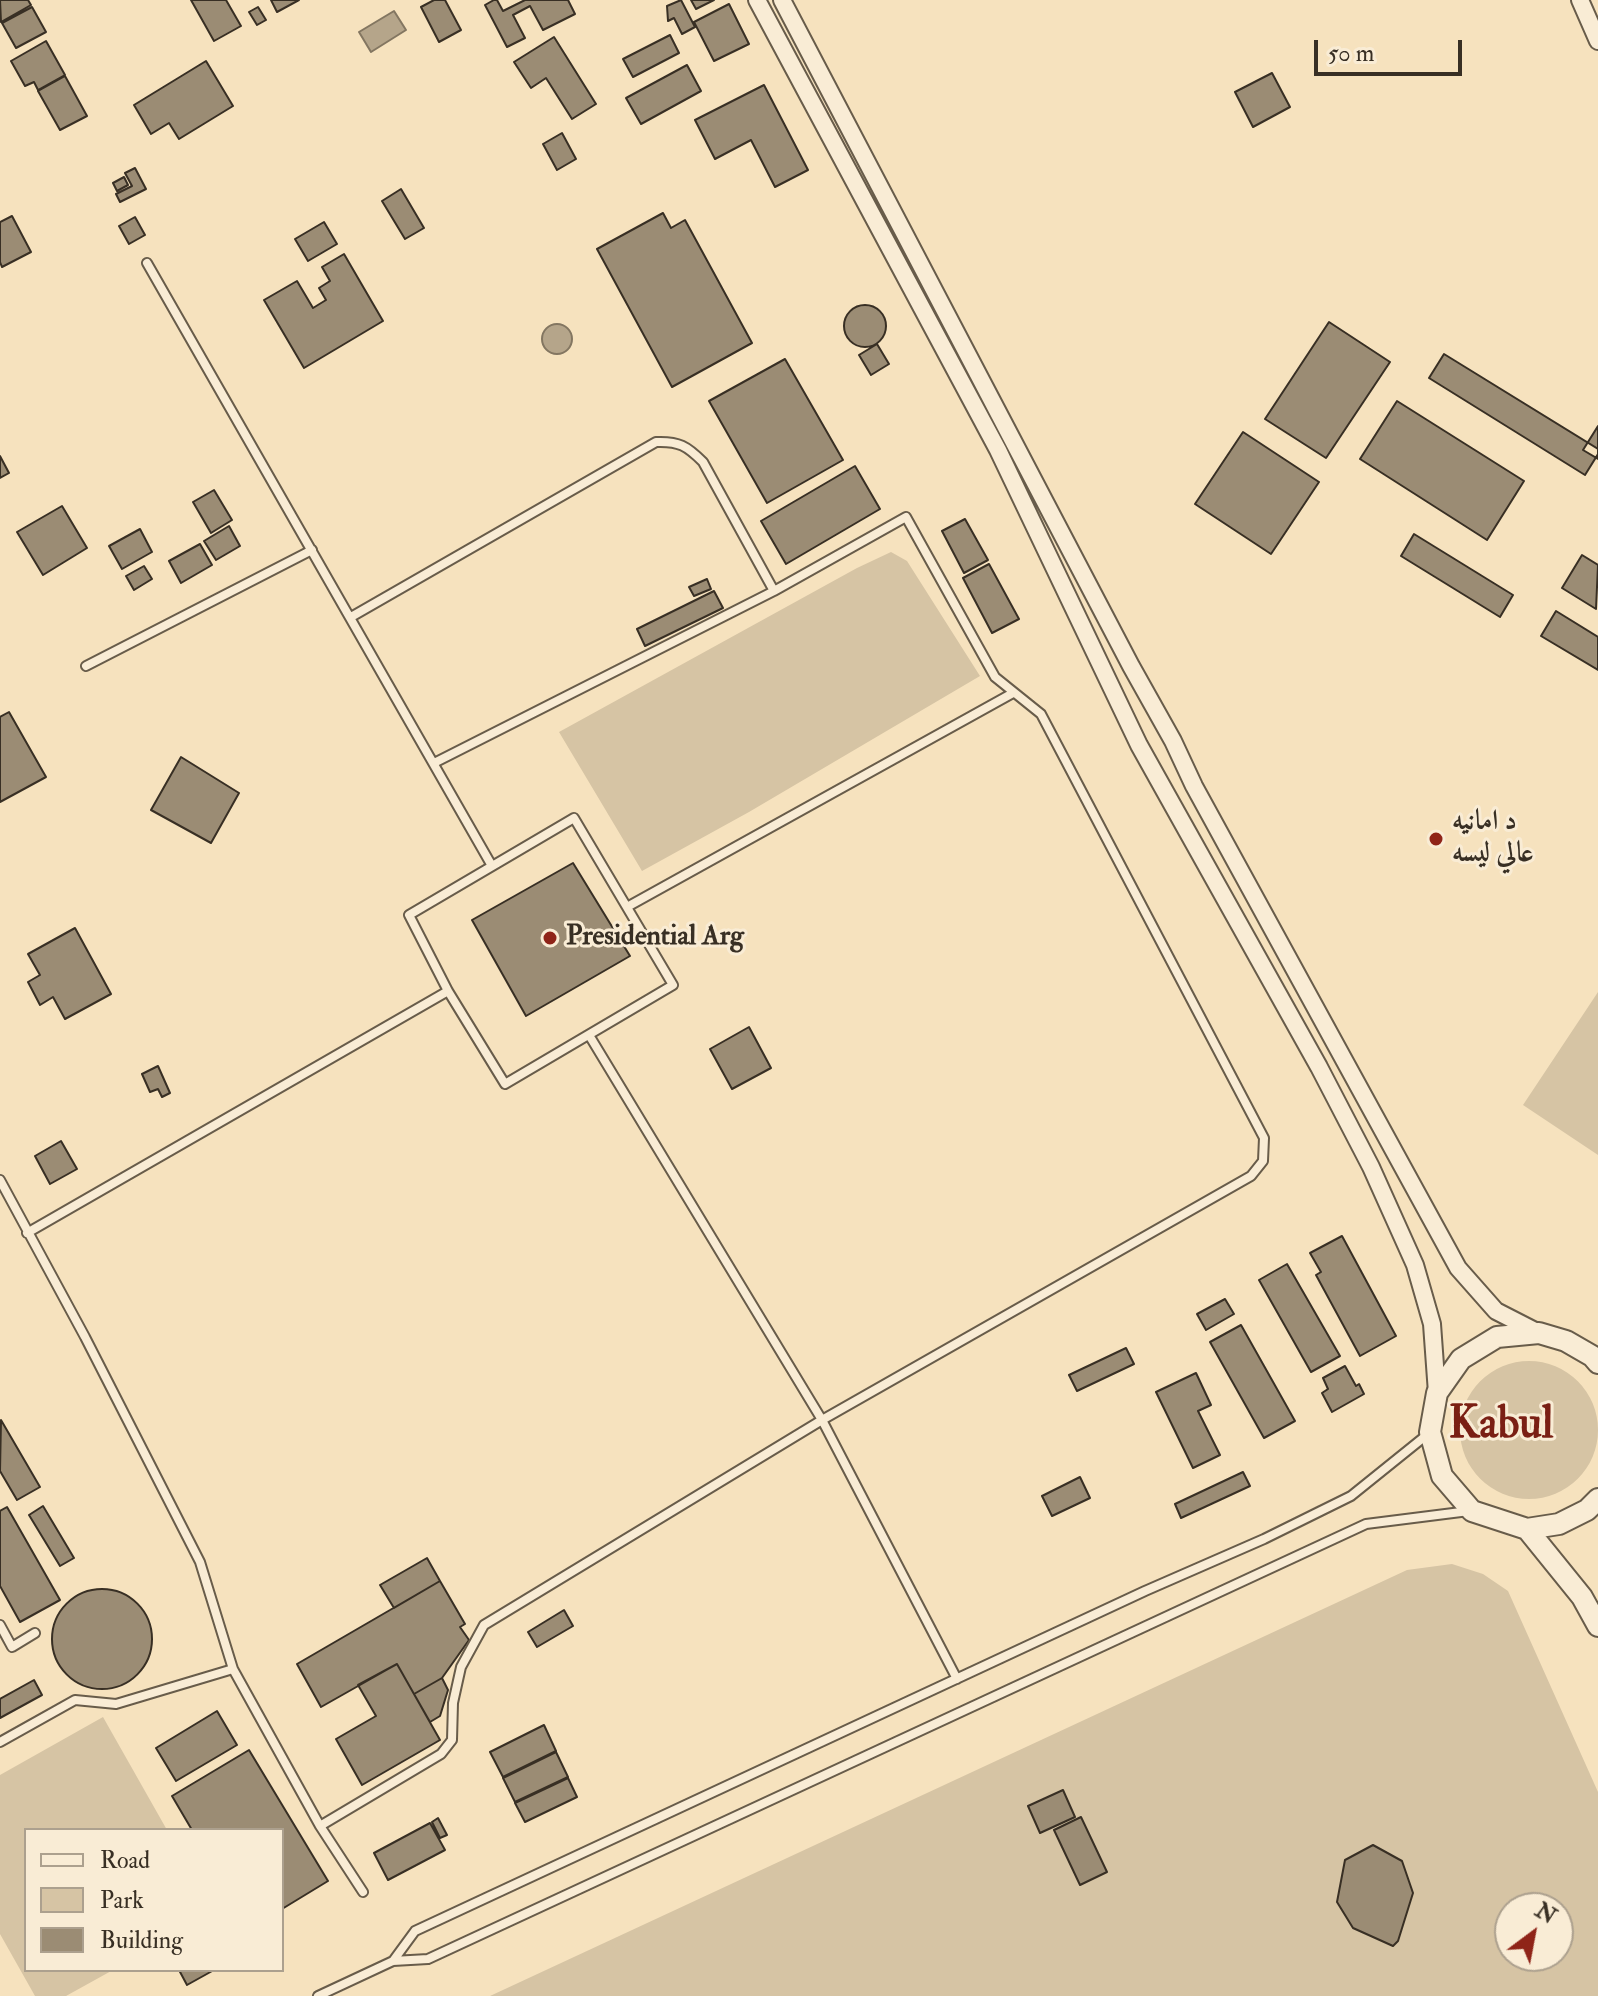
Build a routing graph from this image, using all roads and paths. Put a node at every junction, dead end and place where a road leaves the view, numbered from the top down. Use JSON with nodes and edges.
{"nodes":[{"id":1,"x":757,"y":0,"type":"edge"},
{"id":2,"x":782,"y":0,"type":"edge"},
{"id":3,"x":1580,"y":0,"type":"edge"},
{"id":4,"x":1598,"y":41,"type":"edge"},
{"id":5,"x":147,"y":263,"type":"dead end"},
{"id":6,"x":312,"y":550,"type":"junction"},
{"id":7,"x":1072,"y":553,"type":"junction"},
{"id":8,"x":1051,"y":561,"type":"junction"},
{"id":9,"x":774,"y":591,"type":"junction"},
{"id":10,"x":351,"y":617,"type":"junction"},
{"id":11,"x":86,"y":666,"type":"dead end"},
{"id":12,"x":1013,"y":693,"type":"junction"},
{"id":13,"x":434,"y":763,"type":"junction"},
{"id":14,"x":492,"y":866,"type":"junction"},
{"id":15,"x":627,"y":907,"type":"junction"},
{"id":16,"x":448,"y":991,"type":"junction"},
{"id":17,"x":589,"y":1035,"type":"junction"},
{"id":18,"x":0,"y":1180,"type":"edge"},
{"id":19,"x":27,"y":1233,"type":"junction"},
{"id":20,"x":1539,"y":1333,"type":"junction"},
{"id":21,"x":1596,"y":1358,"type":"edge"},
{"id":22,"x":1437,"y":1393,"type":"junction"},
{"id":23,"x":822,"y":1420,"type":"junction"},
{"id":24,"x":1430,"y":1432,"type":"junction"},
{"id":25,"x":1598,"y":1499,"type":"edge"},
{"id":26,"x":1472,"y":1511,"type":"junction"},
{"id":27,"x":1527,"y":1529,"type":"junction"},
{"id":28,"x":0,"y":1625,"type":"edge"},
{"id":29,"x":1598,"y":1626,"type":"edge"},
{"id":30,"x":35,"y":1633,"type":"dead end"},
{"id":31,"x":233,"y":1669,"type":"junction"},
{"id":32,"x":957,"y":1679,"type":"junction"},
{"id":33,"x":0,"y":1742,"type":"edge"},
{"id":34,"x":320,"y":1826,"type":"junction"},
{"id":35,"x":363,"y":1892,"type":"dead end"},
{"id":36,"x":393,"y":1961,"type":"junction"},
{"id":37,"x":318,"y":1996,"type":"edge"}],
"edges":[{"from":1,"to":8,"type":"street"},
{"from":2,"to":7,"type":"street"},
{"from":3,"to":4,"type":"street"},
{"from":5,"to":6,"type":"lane"},
{"from":6,"to":10,"type":"lane"},
{"from":6,"to":11,"type":"lane"},
{"from":7,"to":8,"type":"street"},
{"from":7,"to":20,"type":"street"},
{"from":8,"to":22,"type":"street"},
{"from":9,"to":10,"type":"lane"},
{"from":9,"to":12,"type":"lane"},
{"from":9,"to":13,"type":"lane"},
{"from":10,"to":13,"type":"lane"},
{"from":12,"to":15,"type":"lane"},
{"from":12,"to":23,"type":"lane"},
{"from":13,"to":14,"type":"lane"},
{"from":14,"to":15,"type":"lane"},
{"from":14,"to":16,"type":"lane"},
{"from":15,"to":17,"type":"lane"},
{"from":16,"to":17,"type":"lane"},
{"from":16,"to":19,"type":"lane"},
{"from":17,"to":23,"type":"lane"},
{"from":18,"to":19,"type":"lane"},
{"from":19,"to":31,"type":"lane"},
{"from":20,"to":21,"type":"street"},
{"from":20,"to":22,"type":"street"},
{"from":22,"to":24,"type":"street"},
{"from":23,"to":32,"type":"lane"},
{"from":23,"to":34,"type":"lane"},
{"from":24,"to":26,"type":"street"},
{"from":24,"to":32,"type":"lane"},
{"from":25,"to":27,"type":"street"},
{"from":26,"to":27,"type":"street"},
{"from":26,"to":36,"type":"lane"},
{"from":27,"to":29,"type":"street"},
{"from":28,"to":30,"type":"lane"},
{"from":31,"to":33,"type":"lane"},
{"from":31,"to":34,"type":"lane"},
{"from":32,"to":36,"type":"lane"},
{"from":34,"to":35,"type":"lane"},
{"from":36,"to":37,"type":"lane"}]}
